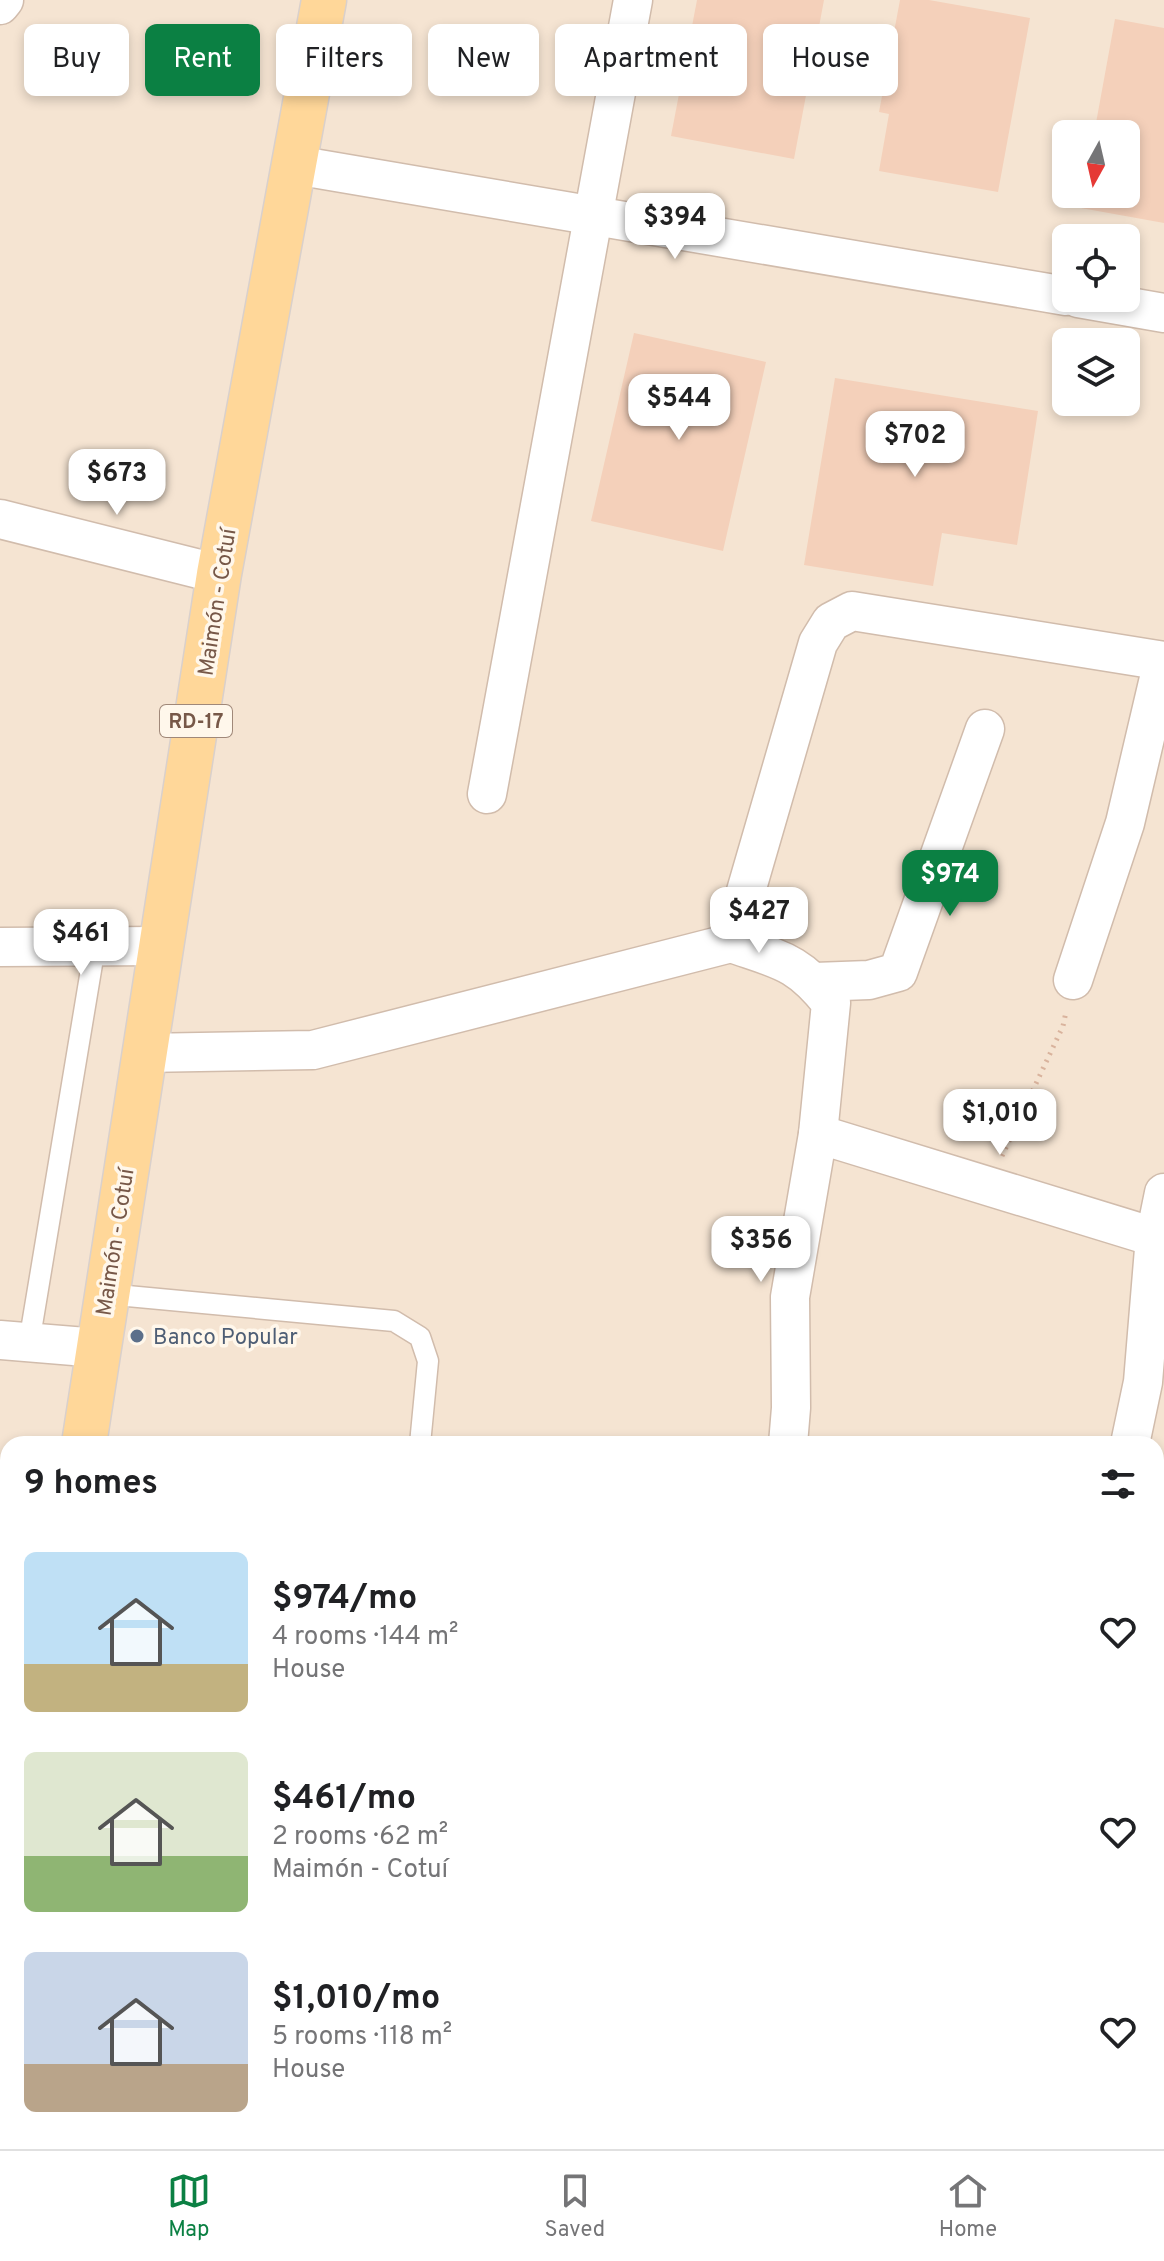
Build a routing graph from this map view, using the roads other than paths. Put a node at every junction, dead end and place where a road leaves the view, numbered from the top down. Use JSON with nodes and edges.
{"nodes":[{"id":1,"x":4,"y":0,"type":"edge"},
{"id":2,"x":324,"y":0,"type":"edge"},
{"id":3,"x":633,"y":0,"type":"edge"},
{"id":4,"x":0,"y":5,"type":"edge"},
{"id":5,"x":295,"y":165,"type":"junction"},
{"id":6,"x":594,"y":216,"type":"junction"},
{"id":7,"x":1052,"y":294,"type":"edge"},
{"id":8,"x":1140,"y":309,"type":"edge"},
{"id":9,"x":1164,"y":313,"type":"edge"},
{"id":10,"x":0,"y":519,"type":"edge"},
{"id":11,"x":219,"y":574,"type":"junction"},
{"id":12,"x":1164,"y":661,"type":"edge"},
{"id":13,"x":985,"y":729,"type":"dead end"},
{"id":14,"x":487,"y":794,"type":"dead end"},
{"id":15,"x":731,"y":943,"type":"junction"},
{"id":16,"x":95,"y":946,"type":"junction"},
{"id":17,"x":161,"y":946,"type":"junction"},
{"id":18,"x":0,"y":947,"type":"edge"},
{"id":19,"x":1073,"y":980,"type":"road end"},
{"id":20,"x":815,"y":982,"type":"junction"},
{"id":21,"x":143,"y":1053,"type":"junction"},
{"id":22,"x":818,"y":1134,"type":"junction"},
{"id":23,"x":1164,"y":1193,"type":"edge"},
{"id":24,"x":1160,"y":1239,"type":"edge"},
{"id":25,"x":106,"y":1294,"type":"junction"},
{"id":26,"x":15,"y":1341,"type":"edge"},
{"id":27,"x":98,"y":1348,"type":"junction"},
{"id":28,"x":85,"y":1436,"type":"edge"},
{"id":29,"x":421,"y":1436,"type":"edge"},
{"id":30,"x":789,"y":1436,"type":"edge"},
{"id":31,"x":1132,"y":1436,"type":"edge"}],
"edges":[{"from":1,"to":4,"type":"street"},
{"from":2,"to":5,"type":"main road","name":"Maimón - Cotuí","number":"RD-17"},
{"from":3,"to":6,"type":"street"},
{"from":5,"to":6,"type":"street"},
{"from":5,"to":11,"type":"main road","name":"Maimón - Cotuí","number":"RD-17"},
{"from":6,"to":7,"type":"street"},
{"from":6,"to":14,"type":"street"},
{"from":8,"to":9,"type":"street"},
{"from":10,"to":11,"type":"street"},
{"from":11,"to":17,"type":"main road","name":"Maimón - Cotuí","number":"RD-17"},
{"from":12,"to":15,"type":"street"},
{"from":12,"to":19,"type":"street"},
{"from":13,"to":20,"type":"street"},
{"from":15,"to":20,"type":"street"},
{"from":15,"to":21,"type":"street"},
{"from":16,"to":17,"type":"street"},
{"from":16,"to":18,"type":"street"},
{"from":16,"to":26,"type":"lane"},
{"from":17,"to":21,"type":"main road","name":"Maimón - Cotuí","number":"RD-17"},
{"from":20,"to":22,"type":"street"},
{"from":21,"to":25,"type":"main road","name":"Maimón - Cotuí","number":"RD-17"},
{"from":22,"to":24,"type":"street"},
{"from":22,"to":30,"type":"street"},
{"from":23,"to":24,"type":"street"},
{"from":24,"to":31,"type":"street"},
{"from":25,"to":27,"type":"main road","name":"Maimón - Cotuí","number":"RD-17"},
{"from":25,"to":29,"type":"lane"},
{"from":26,"to":27,"type":"street"},
{"from":27,"to":28,"type":"main road","name":"Maimón - Cotuí","number":"RD-17"}]}
